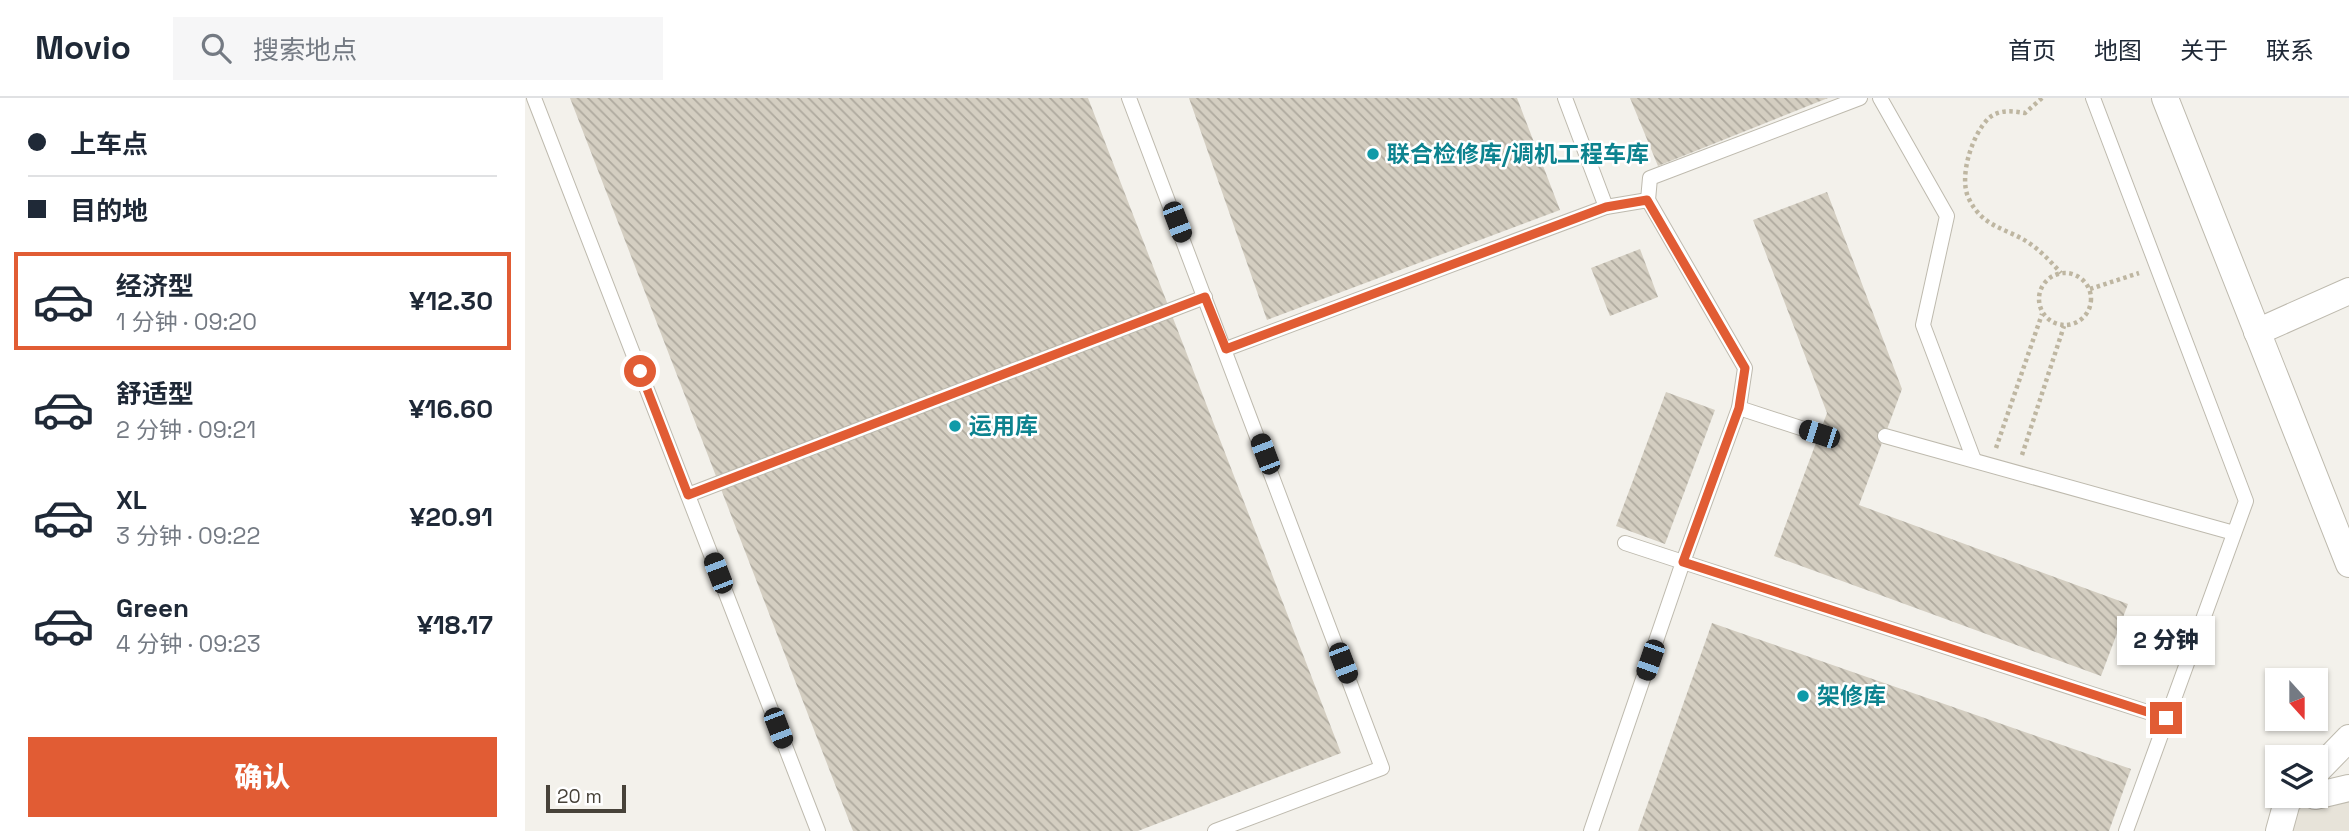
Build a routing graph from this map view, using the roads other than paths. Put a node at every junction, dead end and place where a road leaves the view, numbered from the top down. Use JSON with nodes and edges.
{"nodes":[{"id":1,"x":534,"y":98,"type":"edge"},
{"id":2,"x":1129,"y":98,"type":"edge"},
{"id":3,"x":1565,"y":98,"type":"edge"},
{"id":4,"x":1860,"y":98,"type":"edge"},
{"id":5,"x":1880,"y":98,"type":"edge"},
{"id":6,"x":2093,"y":98,"type":"edge"},
{"id":7,"x":2165,"y":98,"type":"edge"},
{"id":8,"x":1647,"y":200,"type":"junction"},
{"id":9,"x":1606,"y":207,"type":"junction"},
{"id":10,"x":2349,"y":291,"type":"edge"},
{"id":11,"x":1205,"y":297,"type":"junction"},
{"id":12,"x":2257,"y":332,"type":"junction"},
{"id":13,"x":1226,"y":349,"type":"junction"},
{"id":14,"x":1739,"y":408,"type":"junction"},
{"id":15,"x":1819,"y":434,"type":"dead end"},
{"id":16,"x":1885,"y":436,"type":"dead end"},
{"id":17,"x":1973,"y":460,"type":"junction"},
{"id":18,"x":688,"y":495,"type":"junction"},
{"id":19,"x":2234,"y":533,"type":"junction"},
{"id":20,"x":1625,"y":543,"type":"dead end"},
{"id":21,"x":1683,"y":562,"type":"junction"},
{"id":22,"x":2349,"y":564,"type":"edge"},
{"id":23,"x":2166,"y":718,"type":"junction"},
{"id":24,"x":2349,"y":738,"type":"edge"},
{"id":25,"x":2328,"y":760,"type":"edge"},
{"id":26,"x":2349,"y":788,"type":"edge"},
{"id":27,"x":2328,"y":792,"type":"edge"},
{"id":28,"x":2295,"y":808,"type":"edge"},
{"id":29,"x":818,"y":831,"type":"edge"},
{"id":30,"x":1215,"y":831,"type":"edge"},
{"id":31,"x":1591,"y":831,"type":"edge"},
{"id":32,"x":2126,"y":831,"type":"edge"},
{"id":33,"x":2279,"y":831,"type":"edge"}],
"edges":[{"from":1,"to":18,"type":"lane"},
{"from":2,"to":11,"type":"lane"},
{"from":3,"to":9,"type":"lane"},
{"from":4,"to":8,"type":"lane"},
{"from":5,"to":17,"type":"lane"},
{"from":6,"to":19,"type":"lane"},
{"from":7,"to":12,"type":"street"},
{"from":8,"to":9,"type":"lane"},
{"from":8,"to":14,"type":"lane"},
{"from":9,"to":13,"type":"lane"},
{"from":10,"to":12,"type":"street"},
{"from":11,"to":13,"type":"lane"},
{"from":11,"to":18,"type":"lane"},
{"from":12,"to":22,"type":"street"},
{"from":13,"to":30,"type":"lane"},
{"from":14,"to":15,"type":"lane"},
{"from":14,"to":21,"type":"lane"},
{"from":16,"to":17,"type":"lane"},
{"from":17,"to":19,"type":"lane"},
{"from":18,"to":29,"type":"lane"},
{"from":19,"to":23,"type":"lane"},
{"from":20,"to":21,"type":"lane"},
{"from":21,"to":23,"type":"lane"},
{"from":21,"to":31,"type":"lane"},
{"from":23,"to":32,"type":"lane"},
{"from":24,"to":25,"type":"street"},
{"from":26,"to":27,"type":"street"},
{"from":28,"to":33,"type":"street"}]}
